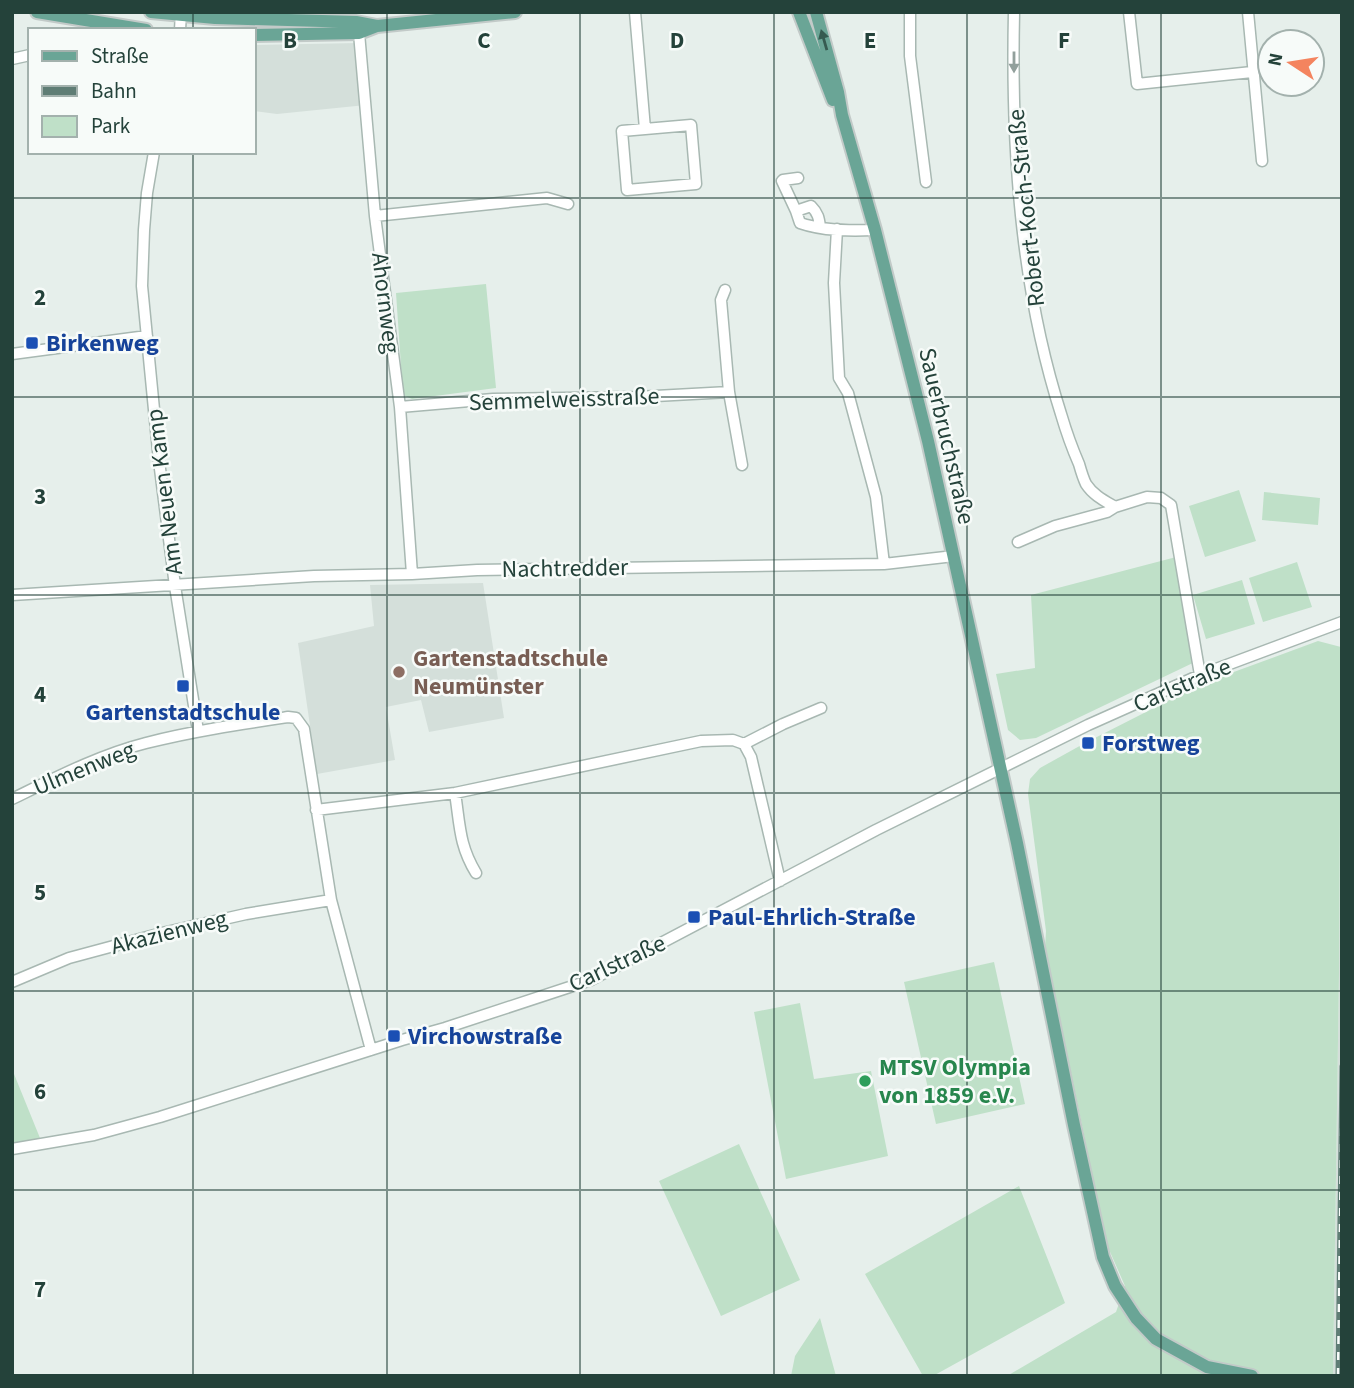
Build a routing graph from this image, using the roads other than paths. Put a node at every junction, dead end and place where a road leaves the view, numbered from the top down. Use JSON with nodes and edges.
{"nodes":[{"id":1,"x":37,"y":12,"type":"edge"},
{"id":2,"x":151,"y":12,"type":"edge"},
{"id":3,"x":515,"y":12,"type":"edge"},
{"id":4,"x":635,"y":12,"type":"edge"},
{"id":5,"x":799,"y":12,"type":"edge"},
{"id":6,"x":816,"y":12,"type":"edge"},
{"id":7,"x":910,"y":12,"type":"edge"},
{"id":8,"x":1014,"y":12,"type":"edge"},
{"id":9,"x":1129,"y":12,"type":"edge"},
{"id":10,"x":1248,"y":12,"type":"edge"},
{"id":11,"x":181,"y":14,"type":"edge"},
{"id":12,"x":310,"y":17,"type":"edge"},
{"id":13,"x":377,"y":26,"type":"junction"},
{"id":14,"x":134,"y":28,"type":"edge"},
{"id":15,"x":359,"y":33,"type":"junction"},
{"id":16,"x":256,"y":35,"type":"edge"},
{"id":17,"x":289,"y":35,"type":"junction"},
{"id":18,"x":327,"y":35,"type":"junction"},
{"id":19,"x":1252,"y":72,"type":"junction"},
{"id":20,"x":842,"y":115,"type":"junction"},
{"id":21,"x":645,"y":129,"type":"junction"},
{"id":22,"x":154,"y":154,"type":"edge"},
{"id":23,"x":1262,"y":161,"type":"dead end"},
{"id":24,"x":798,"y":178,"type":"dead end"},
{"id":25,"x":926,"y":182,"type":"dead end"},
{"id":26,"x":568,"y":204,"type":"dead end"},
{"id":27,"x":796,"y":211,"type":"junction"},
{"id":28,"x":375,"y":216,"type":"junction"},
{"id":29,"x":820,"y":227,"type":"junction"},
{"id":30,"x":837,"y":229,"type":"junction"},
{"id":31,"x":875,"y":230,"type":"junction"},
{"id":32,"x":725,"y":289,"type":"dead end"},
{"id":33,"x":148,"y":335,"type":"junction"},
{"id":34,"x":12,"y":354,"type":"edge"},
{"id":35,"x":729,"y":392,"type":"junction"},
{"id":36,"x":400,"y":407,"type":"junction"},
{"id":37,"x":742,"y":465,"type":"dead end"},
{"id":38,"x":1115,"y":507,"type":"junction"},
{"id":39,"x":1017,"y":542,"type":"dead end"},
{"id":40,"x":954,"y":556,"type":"junction"},
{"id":41,"x":884,"y":564,"type":"junction"},
{"id":42,"x":412,"y":574,"type":"junction"},
{"id":43,"x":176,"y":586,"type":"junction"},
{"id":44,"x":12,"y":596,"type":"edge"},
{"id":45,"x":1342,"y":622,"type":"edge"},
{"id":46,"x":1200,"y":675,"type":"junction"},
{"id":47,"x":821,"y":708,"type":"dead end"},
{"id":48,"x":198,"y":731,"type":"junction"},
{"id":49,"x":744,"y":744,"type":"junction"},
{"id":50,"x":999,"y":769,"type":"junction"},
{"id":51,"x":455,"y":793,"type":"junction"},
{"id":52,"x":12,"y":799,"type":"edge"},
{"id":53,"x":316,"y":810,"type":"junction"},
{"id":54,"x":476,"y":873,"type":"dead end"},
{"id":55,"x":780,"y":881,"type":"junction"},
{"id":56,"x":331,"y":900,"type":"junction"},
{"id":57,"x":12,"y":982,"type":"edge"},
{"id":58,"x":371,"y":1051,"type":"junction"},
{"id":59,"x":12,"y":1149,"type":"edge"},
{"id":60,"x":1205,"y":1371,"type":"edge"},
{"id":61,"x":1252,"y":1376,"type":"edge"}],
"edges":[{"from":1,"to":14,"type":"main road"},
{"from":2,"to":11,"type":"main road"},
{"from":3,"to":13,"type":"main road"},
{"from":4,"to":21,"type":"street"},
{"from":5,"to":20,"type":"main road","name":"Sauerbruchstraße"},
{"from":20,"to":6,"type":"main road","name":"Sauerbruchstraße","one_way":true},
{"from":7,"to":25,"type":"street"},
{"from":8,"to":38,"type":"street","name":"Robert-Koch-Straße","one_way":true},
{"from":9,"to":19,"type":"street"},
{"from":10,"to":19,"type":"street"},
{"from":11,"to":12,"type":"main road"},
{"from":12,"to":13,"type":"main road"},
{"from":12,"to":17,"type":"street"},
{"from":12,"to":18,"type":"street"},
{"from":13,"to":15,"type":"main road"},
{"from":15,"to":18,"type":"main road"},
{"from":15,"to":28,"type":"street","name":"Ahornweg"},
{"from":16,"to":17,"type":"main road"},
{"from":17,"to":18,"type":"main road"},
{"from":19,"to":23,"type":"street"},
{"from":20,"to":31,"type":"main road","name":"Sauerbruchstraße"},
{"from":21,"to":21,"type":"street"},
{"from":22,"to":33,"type":"street","name":"Am Neuen Kamp"},
{"from":24,"to":27,"type":"street"},
{"from":26,"to":28,"type":"street"},
{"from":27,"to":29,"type":"street"},
{"from":27,"to":29,"type":"street"},
{"from":28,"to":36,"type":"street","name":"Ahornweg"},
{"from":29,"to":30,"type":"street"},
{"from":30,"to":31,"type":"street"},
{"from":30,"to":41,"type":"street"},
{"from":31,"to":40,"type":"main road","name":"Sauerbruchstraße"},
{"from":32,"to":35,"type":"street"},
{"from":33,"to":34,"type":"street"},
{"from":33,"to":43,"type":"street","name":"Am Neuen Kamp"},
{"from":35,"to":36,"type":"street","name":"Semmelweisstraße"},
{"from":35,"to":37,"type":"street"},
{"from":36,"to":42,"type":"street","name":"Ahornweg"},
{"from":38,"to":39,"type":"street"},
{"from":38,"to":46,"type":"street"},
{"from":40,"to":41,"type":"street","name":"Nachtredder"},
{"from":40,"to":50,"type":"main road","name":"Sauerbruchstraße"},
{"from":41,"to":42,"type":"street","name":"Nachtredder"},
{"from":42,"to":43,"type":"street","name":"Nachtredder"},
{"from":43,"to":44,"type":"street","name":"Nachtredder"},
{"from":43,"to":48,"type":"street","name":"Am Neuen Kamp"},
{"from":45,"to":46,"type":"street","name":"Carlstraße"},
{"from":46,"to":50,"type":"street","name":"Carlstraße"},
{"from":47,"to":49,"type":"street"},
{"from":48,"to":52,"type":"street","name":"Ulmenweg"},
{"from":48,"to":53,"type":"street"},
{"from":49,"to":51,"type":"street"},
{"from":49,"to":55,"type":"street"},
{"from":50,"to":55,"type":"street","name":"Carlstraße"},
{"from":50,"to":60,"type":"main road"},
{"from":51,"to":53,"type":"street"},
{"from":51,"to":54,"type":"street"},
{"from":53,"to":56,"type":"street"},
{"from":55,"to":58,"type":"street","name":"Carlstraße"},
{"from":56,"to":57,"type":"street","name":"Akazienweg"},
{"from":56,"to":58,"type":"street"},
{"from":58,"to":59,"type":"street","name":"Carlstraße"},
{"from":60,"to":61,"type":"main road"}]}
